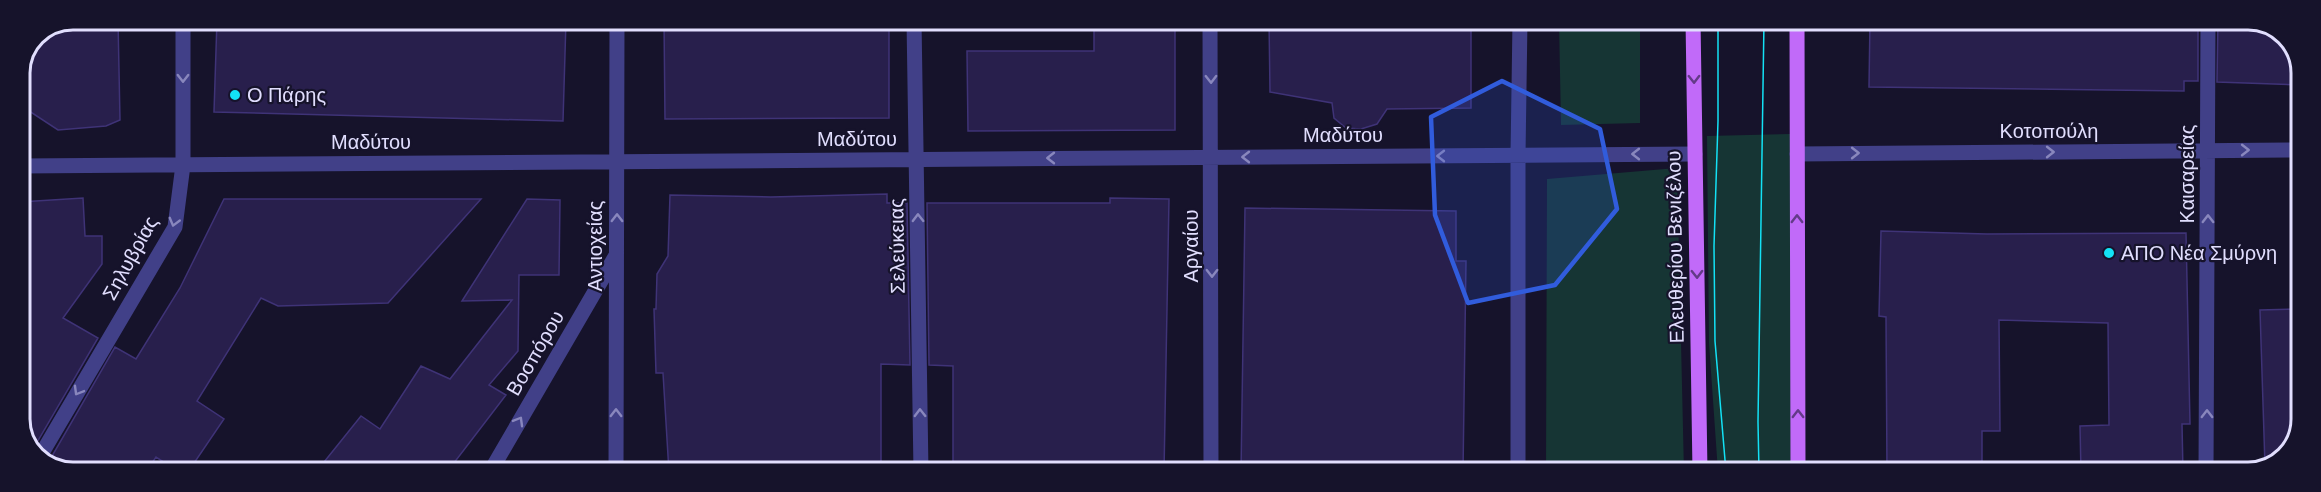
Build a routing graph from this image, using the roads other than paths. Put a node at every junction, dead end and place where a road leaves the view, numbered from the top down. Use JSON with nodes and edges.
{"nodes":[{"id":1,"x":183,"y":30,"type":"edge"},
{"id":2,"x":617,"y":30,"type":"edge"},
{"id":3,"x":914,"y":30,"type":"edge"},
{"id":4,"x":1210,"y":30,"type":"edge"},
{"id":5,"x":1520,"y":30,"type":"edge"},
{"id":6,"x":1693,"y":30,"type":"edge"},
{"id":7,"x":1797,"y":30,"type":"edge"},
{"id":8,"x":2208,"y":30,"type":"edge"},
{"id":9,"x":2291,"y":150,"type":"edge"},
{"id":10,"x":2208,"y":151,"type":"junction"},
{"id":11,"x":1797,"y":153,"type":"junction"},
{"id":12,"x":1695,"y":154,"type":"junction"},
{"id":13,"x":1518,"y":155,"type":"junction"},
{"id":14,"x":1212,"y":157,"type":"junction"},
{"id":15,"x":917,"y":160,"type":"junction"},
{"id":16,"x":616,"y":162,"type":"junction"},
{"id":17,"x":183,"y":165,"type":"junction"},
{"id":18,"x":30,"y":166,"type":"edge"},
{"id":19,"x":616,"y":255,"type":"junction"},
{"id":20,"x":44,"y":450,"type":"edge"},
{"id":21,"x":496,"y":462,"type":"edge"},
{"id":22,"x":616,"y":462,"type":"edge"},
{"id":23,"x":921,"y":462,"type":"edge"},
{"id":24,"x":1211,"y":462,"type":"edge"},
{"id":25,"x":1518,"y":462,"type":"edge"},
{"id":26,"x":1700,"y":462,"type":"edge"},
{"id":27,"x":1798,"y":462,"type":"edge"},
{"id":28,"x":2206,"y":462,"type":"edge"}],
"edges":[{"from":1,"to":17,"type":"street","name":"Σηλυβρίας","one_way":true},
{"from":2,"to":16,"type":"street","name":"Αντιοχείας"},
{"from":3,"to":15,"type":"street","name":"Σελεύκειας"},
{"from":4,"to":14,"type":"street","name":"Αργαίου","one_way":true},
{"from":5,"to":13,"type":"street"},
{"from":6,"to":12,"type":"main road","name":"Ελευθερίου Βενιζέλου","one_way":true},
{"from":7,"to":11,"type":"main road"},
{"from":8,"to":10,"type":"street","name":"Καισαρείας"},
{"from":10,"to":9,"type":"street","name":"Κοτοπούλη","one_way":true},
{"from":11,"to":10,"type":"street","name":"Κοτοπούλη","one_way":true},
{"from":28,"to":10,"type":"street","name":"Καισαρείας","one_way":true},
{"from":27,"to":11,"type":"main road","one_way":true},
{"from":12,"to":13,"type":"street","name":"Μαδύτου","one_way":true},
{"from":12,"to":26,"type":"main road","name":"Ελευθερίου Βενιζέλου","one_way":true},
{"from":13,"to":14,"type":"street","name":"Μαδύτου","one_way":true},
{"from":13,"to":25,"type":"street"},
{"from":14,"to":15,"type":"street","name":"Μαδύτου","one_way":true},
{"from":14,"to":24,"type":"street","name":"Αργαίου","one_way":true},
{"from":15,"to":16,"type":"street","name":"Μαδύτου"},
{"from":23,"to":15,"type":"street","name":"Σελεύκειας","one_way":true},
{"from":16,"to":17,"type":"street","name":"Μαδύτου"},
{"from":19,"to":16,"type":"street","name":"Αντιοχείας","one_way":true},
{"from":17,"to":18,"type":"street","name":"Μαδύτου"},
{"from":17,"to":20,"type":"street","name":"Σηλυβρίας","one_way":true},
{"from":21,"to":19,"type":"street","name":"Βοσπόρου","one_way":true},
{"from":22,"to":19,"type":"street","name":"Αντιοχείας","one_way":true}]}
